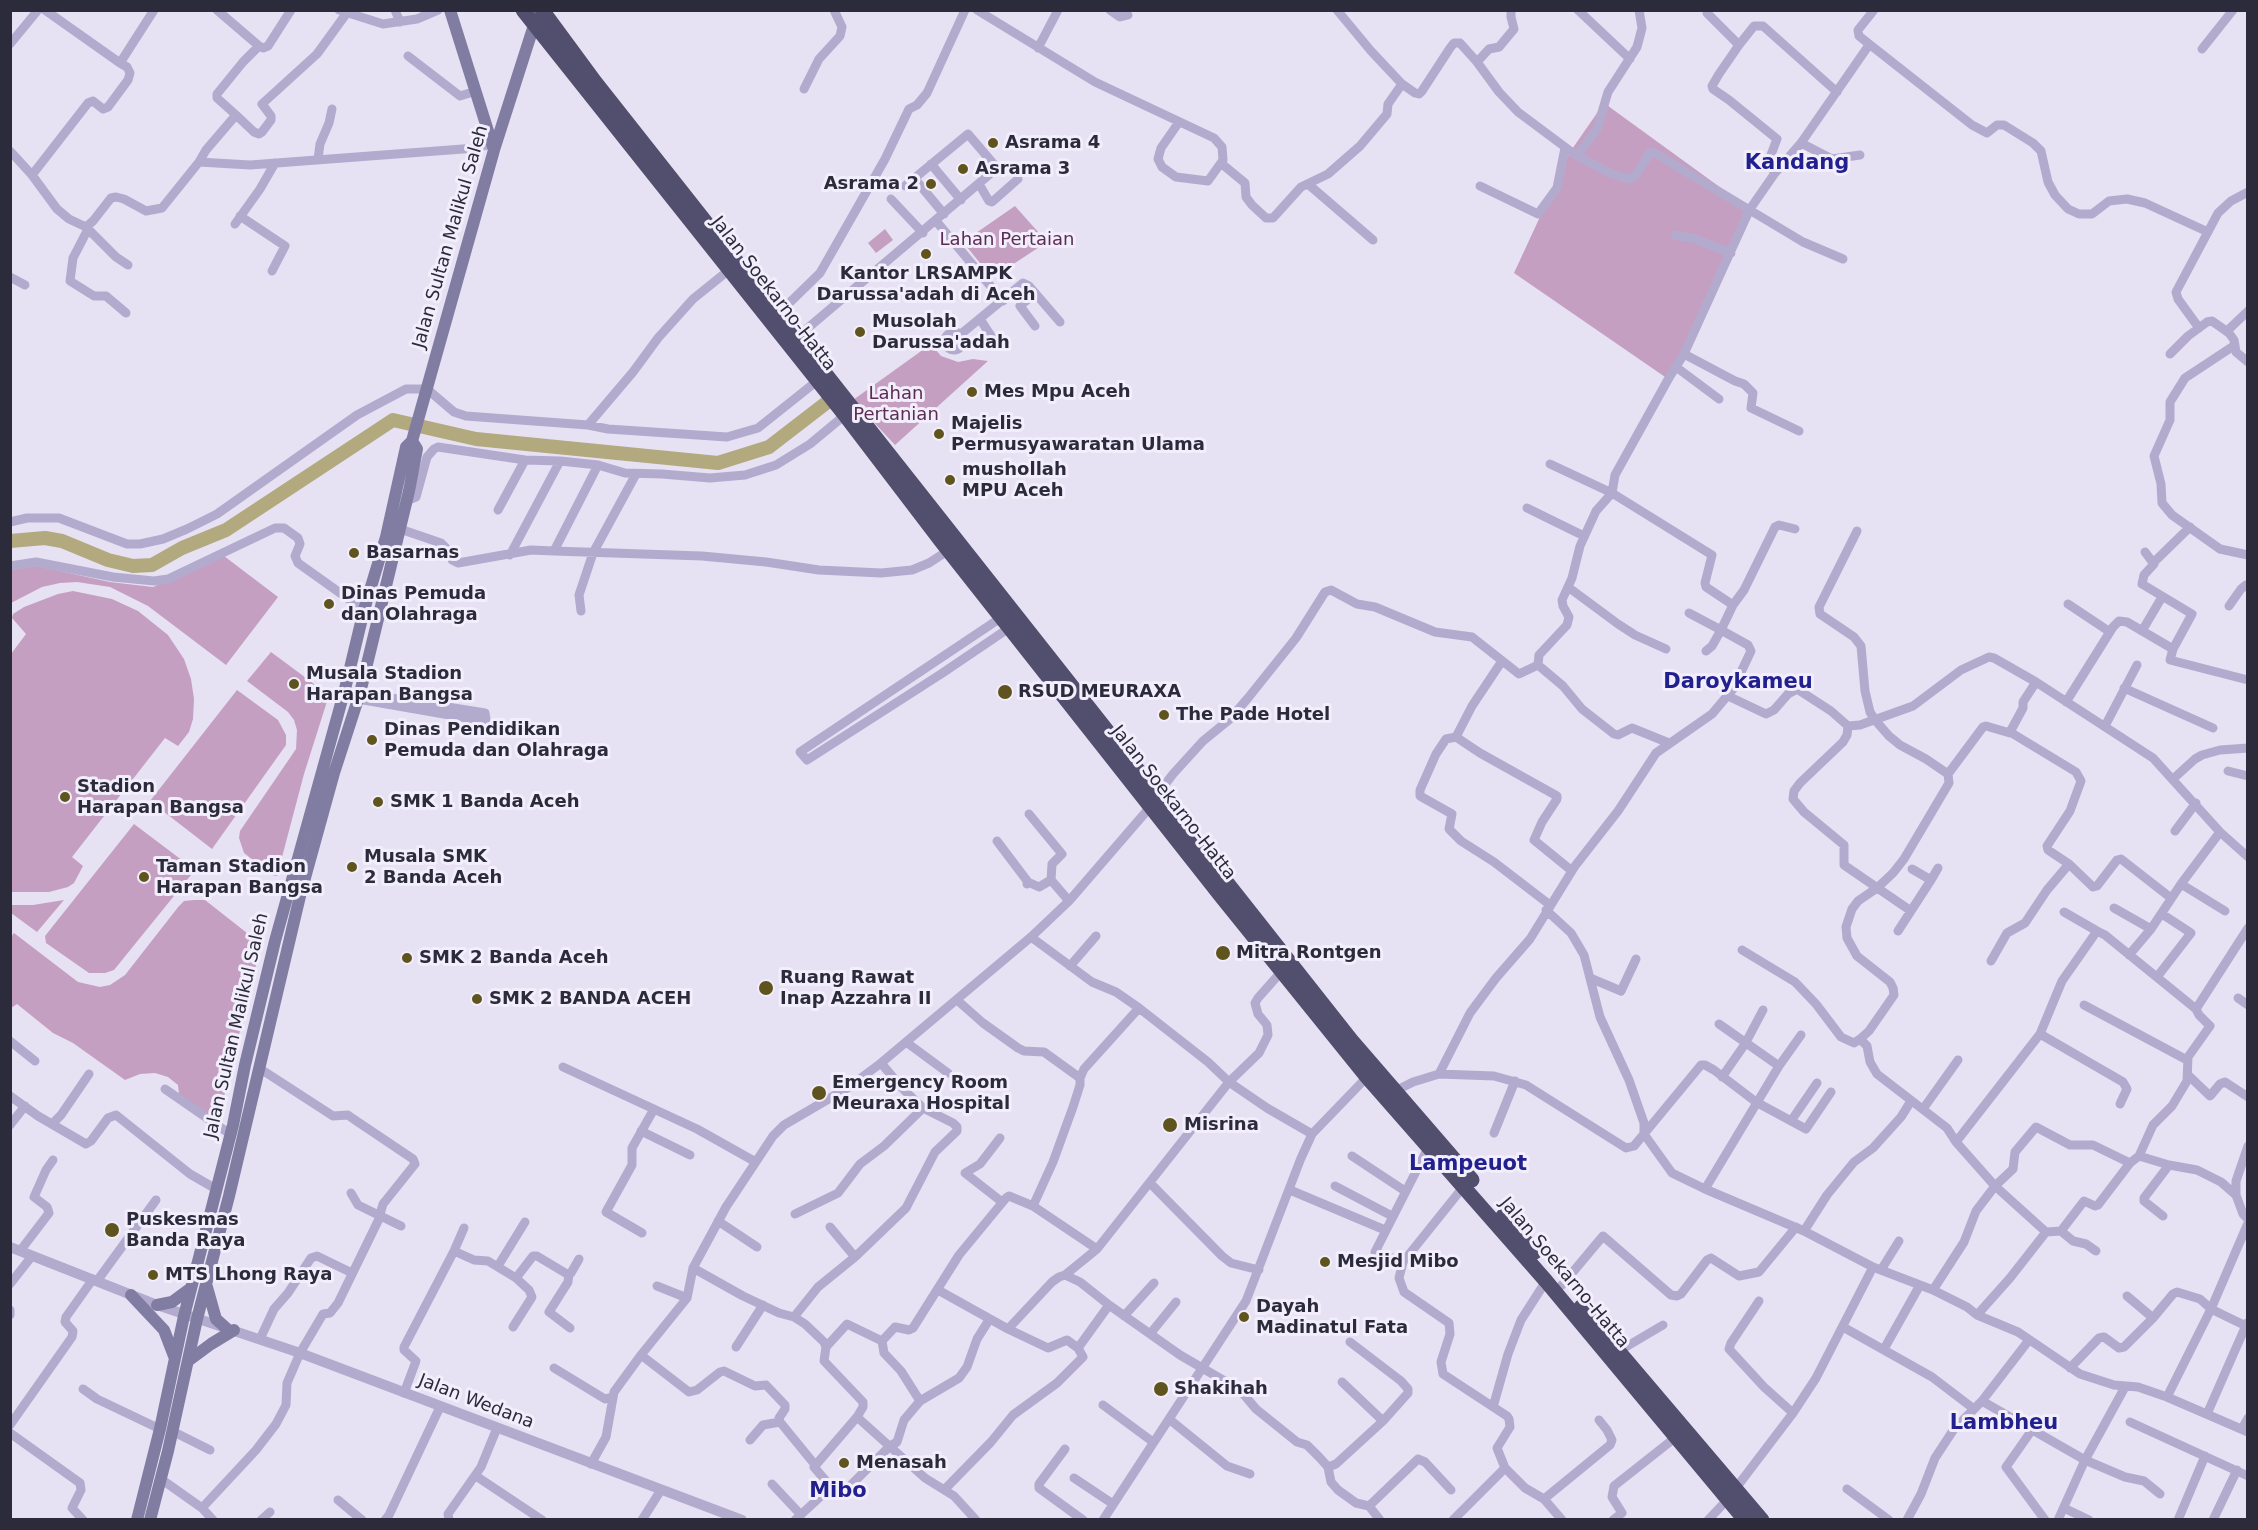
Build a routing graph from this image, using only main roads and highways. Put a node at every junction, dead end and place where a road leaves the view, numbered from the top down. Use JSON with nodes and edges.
{"nodes":[{"id":1,"x":450,"y":10,"type":"edge"},
{"id":2,"x":523,"y":10,"type":"edge"},
{"id":3,"x":542,"y":10,"type":"edge"},
{"id":4,"x":534,"y":25,"type":"junction"},
{"id":5,"x":607,"y":107,"type":"junction"},
{"id":6,"x":493,"y":147,"type":"junction"},
{"id":7,"x":412,"y":439,"type":"junction"},
{"id":8,"x":947,"y":541,"type":"junction"},
{"id":9,"x":358,"y":634,"type":"junction"},
{"id":10,"x":373,"y":637,"type":"junction"},
{"id":11,"x":327,"y":772,"type":"junction"},
{"id":12,"x":1154,"y":800,"type":"junction"},
{"id":13,"x":1302,"y":988,"type":"junction"},
{"id":14,"x":258,"y":1006,"type":"junction"},
{"id":15,"x":272,"y":1010,"type":"junction"},
{"id":16,"x":236,"y":1129,"type":"junction"},
{"id":17,"x":206,"y":1286,"type":"junction"},
{"id":18,"x":191,"y":1288,"type":"junction"},
{"id":19,"x":131,"y":1295,"type":"road end"},
{"id":20,"x":156,"y":1305,"type":"road end"},
{"id":21,"x":191,"y":1317,"type":"junction"},
{"id":22,"x":175,"y":1360,"type":"junction"},
{"id":23,"x":188,"y":1361,"type":"junction"},
{"id":24,"x":166,"y":1430,"type":"junction"},
{"id":25,"x":1732,"y":1494,"type":"junction"},
{"id":26,"x":137,"y":1520,"type":"edge"},
{"id":27,"x":150,"y":1520,"type":"edge"},
{"id":28,"x":1745,"y":1520,"type":"edge"},
{"id":29,"x":1762,"y":1520,"type":"edge"}],
"edges":[{"from":1,"to":6,"type":"main road"},
{"from":2,"to":4,"type":"highway","name":"Jalan Soekarno-Hatta"},
{"from":3,"to":5,"type":"highway","name":"Jalan Soekarno-Hatta"},
{"from":4,"to":5,"type":"highway","name":"Jalan Soekarno-Hatta"},
{"from":4,"to":6,"type":"main road","name":"Jalan Sultan Malikul Saleh"},
{"from":5,"to":8,"type":"highway","name":"Jalan Soekarno-Hatta"},
{"from":5,"to":8,"type":"highway","name":"Jalan Soekarno-Hatta"},
{"from":6,"to":7,"type":"main road","name":"Jalan Sultan Malikul Saleh"},
{"from":7,"to":9,"type":"main road","name":"Jalan Sultan Malikul Saleh"},
{"from":7,"to":10,"type":"main road","name":"Jalan Sultan Malikul Saleh"},
{"from":8,"to":12,"type":"highway","name":"Jalan Soekarno-Hatta"},
{"from":8,"to":12,"type":"highway","name":"Jalan Soekarno-Hatta"},
{"from":9,"to":10,"type":"main road"},
{"from":9,"to":11,"type":"main road","name":"Jalan Sultan Malikul Saleh"},
{"from":10,"to":11,"type":"main road","name":"Jalan Sultan Malikul Saleh"},
{"from":11,"to":14,"type":"main road","name":"Jalan Sultan Malikul Saleh"},
{"from":11,"to":15,"type":"main road","name":"Jalan Sultan Malikul Saleh"},
{"from":12,"to":13,"type":"highway","name":"Jalan Soekarno-Hatta"},
{"from":12,"to":13,"type":"highway","name":"Jalan Soekarno-Hatta"},
{"from":13,"to":25,"type":"highway","name":"Jalan Soekarno-Hatta"},
{"from":13,"to":25,"type":"highway","name":"Jalan Soekarno-Hatta"},
{"from":14,"to":15,"type":"main road"},
{"from":14,"to":16,"type":"main road","name":"Jalan Sultan Malikul Saleh"},
{"from":15,"to":16,"type":"main road","name":"Jalan Sultan Malikul Saleh"},
{"from":16,"to":17,"type":"main road","name":"Jalan Sultan Malikul Saleh"},
{"from":16,"to":18,"type":"main road","name":"Jalan Sultan Malikul Saleh"},
{"from":17,"to":21,"type":"main road","name":"Jalan Sultan Malikul Saleh"},
{"from":17,"to":23,"type":"main road"},
{"from":18,"to":20,"type":"main road"},
{"from":18,"to":21,"type":"main road","name":"Jalan Sultan Malikul Saleh"},
{"from":19,"to":22,"type":"main road"},
{"from":21,"to":22,"type":"main road","name":"Jalan Sultan Malikul Saleh"},
{"from":21,"to":23,"type":"main road","name":"Jalan Sultan Malikul Saleh"},
{"from":22,"to":24,"type":"main road","name":"Jalan Sultan Malikul Saleh"},
{"from":23,"to":24,"type":"main road","name":"Jalan Sultan Malikul Saleh"},
{"from":24,"to":26,"type":"main road","name":"Jalan Sultan Malikul Saleh"},
{"from":24,"to":27,"type":"main road","name":"Jalan Sultan Malikul Saleh"},
{"from":25,"to":28,"type":"highway","name":"Jalan Soekarno-Hatta"},
{"from":25,"to":29,"type":"highway","name":"Jalan Soekarno-Hatta"}]}
